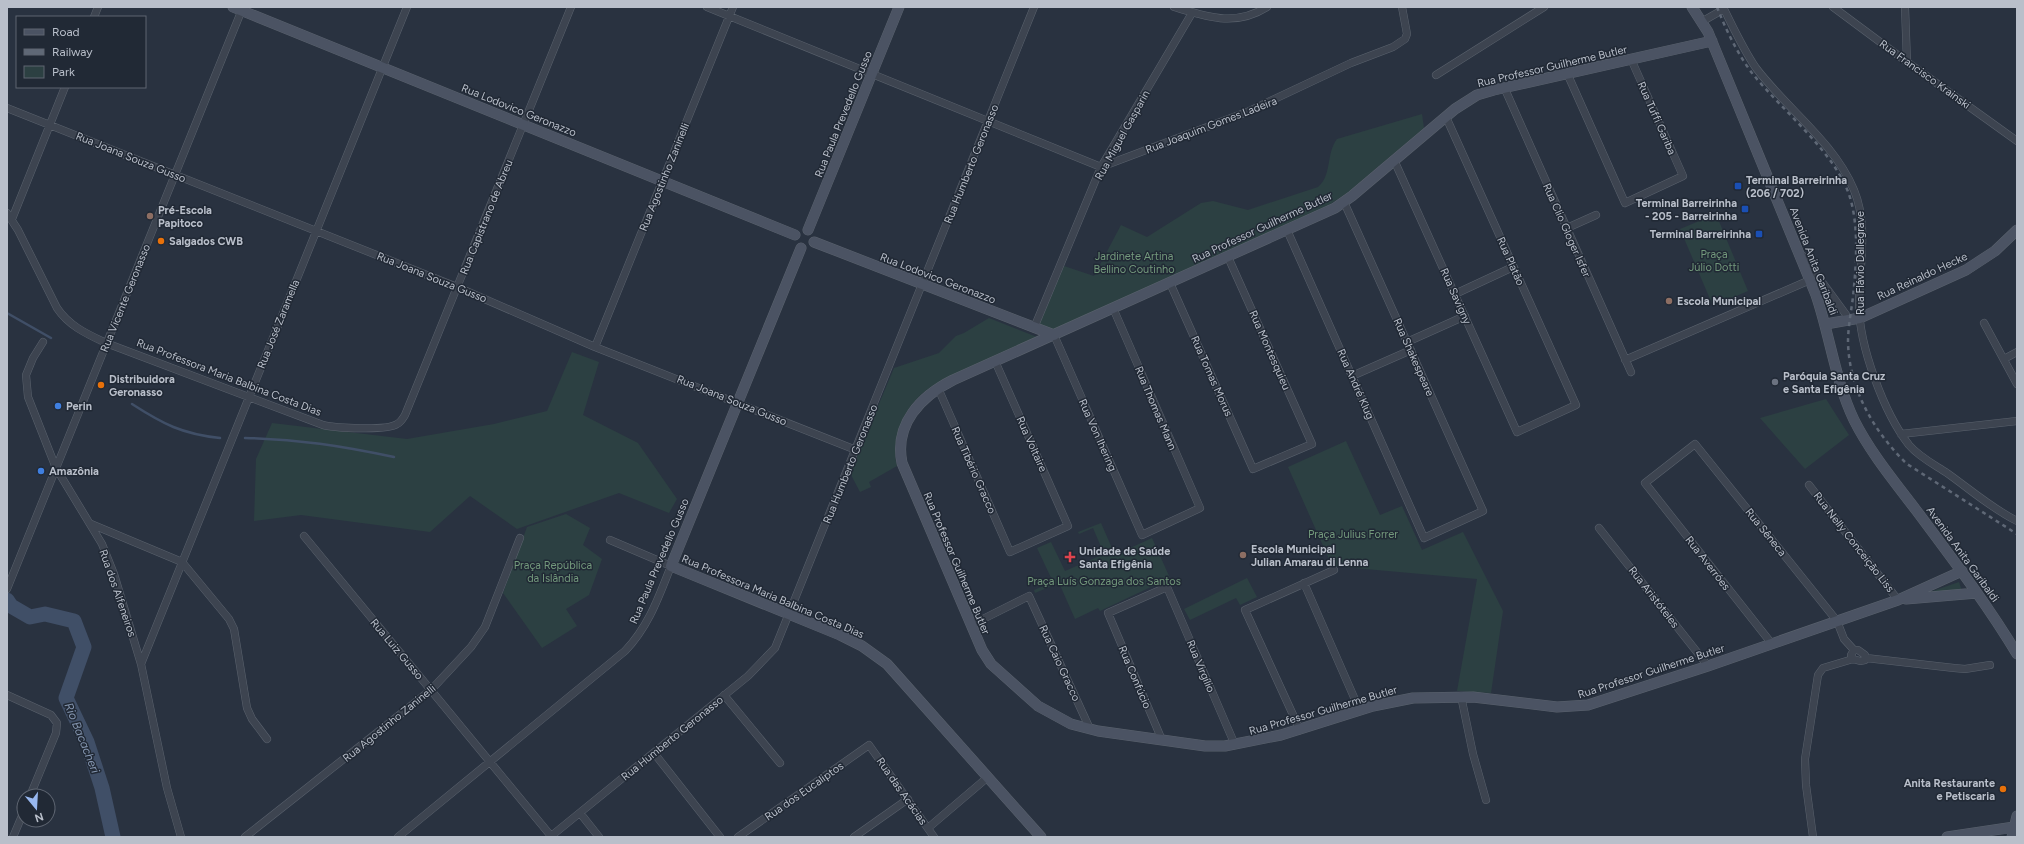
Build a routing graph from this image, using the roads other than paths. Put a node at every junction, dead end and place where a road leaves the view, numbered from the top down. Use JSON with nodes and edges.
{"nodes":[{"id":1,"x":407,"y":7,"type":"edge"},
{"id":2,"x":571,"y":7,"type":"edge"},
{"id":3,"x":707,"y":7,"type":"edge"},
{"id":4,"x":733,"y":7,"type":"edge"},
{"id":5,"x":899,"y":7,"type":"edge"},
{"id":6,"x":1034,"y":7,"type":"edge"},
{"id":7,"x":1174,"y":7,"type":"edge"},
{"id":8,"x":1267,"y":7,"type":"edge"},
{"id":9,"x":1402,"y":7,"type":"edge"},
{"id":10,"x":1544,"y":7,"type":"edge"},
{"id":11,"x":1692,"y":7,"type":"edge"},
{"id":12,"x":1833,"y":7,"type":"edge"},
{"id":13,"x":1905,"y":7,"type":"edge"},
{"id":14,"x":239,"y":8,"type":"edge"},
{"id":15,"x":1724,"y":8,"type":"edge"},
{"id":16,"x":1192,"y":13,"type":"junction"},
{"id":17,"x":729,"y":16,"type":"junction"},
{"id":18,"x":1703,"y":21,"type":"junction"},
{"id":19,"x":1712,"y":41,"type":"junction"},
{"id":20,"x":1631,"y":59,"type":"junction"},
{"id":21,"x":1907,"y":62,"type":"junction"},
{"id":22,"x":382,"y":68,"type":"junction"},
{"id":23,"x":1567,"y":73,"type":"junction"},
{"id":24,"x":872,"y":74,"type":"junction"},
{"id":25,"x":1436,"y":75,"type":"dead end"},
{"id":26,"x":1504,"y":87,"type":"junction"},
{"id":27,"x":65,"y":88,"type":"edge"},
{"id":28,"x":7,"y":108,"type":"edge"},
{"id":29,"x":1446,"y":117,"type":"junction"},
{"id":30,"x":988,"y":121,"type":"junction"},
{"id":31,"x":50,"y":125,"type":"junction"},
{"id":32,"x":523,"y":125,"type":"junction"},
{"id":33,"x":2017,"y":141,"type":"edge"},
{"id":34,"x":1394,"y":160,"type":"junction"},
{"id":35,"x":1101,"y":167,"type":"junction"},
{"id":36,"x":175,"y":174,"type":"junction"},
{"id":37,"x":662,"y":181,"type":"junction"},
{"id":38,"x":1344,"y":202,"type":"junction"},
{"id":39,"x":1596,"y":215,"type":"dead end"},
{"id":40,"x":9,"y":216,"type":"edge"},
{"id":41,"x":1566,"y":228,"type":"junction"},
{"id":42,"x":316,"y":230,"type":"junction"},
{"id":43,"x":808,"y":230,"type":"junction"},
{"id":44,"x":1287,"y":230,"type":"junction"},
{"id":45,"x":2017,"y":230,"type":"edge"},
{"id":46,"x":795,"y":235,"type":"junction"},
{"id":47,"x":814,"y":242,"type":"junction"},
{"id":48,"x":801,"y":248,"type":"junction"},
{"id":49,"x":1797,"y":248,"type":"junction"},
{"id":50,"x":1228,"y":257,"type":"junction"},
{"id":51,"x":1513,"y":267,"type":"junction"},
{"id":52,"x":1810,"y":280,"type":"junction"},
{"id":53,"x":1170,"y":282,"type":"junction"},
{"id":54,"x":922,"y":285,"type":"junction"},
{"id":55,"x":457,"y":286,"type":"junction"},
{"id":56,"x":1455,"y":294,"type":"junction"},
{"id":57,"x":1113,"y":308,"type":"junction"},
{"id":58,"x":1465,"y":316,"type":"junction"},
{"id":59,"x":1855,"y":319,"type":"junction"},
{"id":60,"x":1984,"y":323,"type":"dead end"},
{"id":61,"x":1826,"y":324,"type":"junction"},
{"id":62,"x":1034,"y":328,"type":"junction"},
{"id":63,"x":1054,"y":335,"type":"junction"},
{"id":64,"x":43,"y":342,"type":"dead end"},
{"id":65,"x":1407,"y":342,"type":"junction"},
{"id":66,"x":106,"y":343,"type":"junction"},
{"id":67,"x":595,"y":347,"type":"junction"},
{"id":68,"x":1410,"y":350,"type":"junction"},
{"id":69,"x":2017,"y":352,"type":"edge"},
{"id":70,"x":2004,"y":359,"type":"junction"},
{"id":71,"x":1625,"y":360,"type":"junction"},
{"id":72,"x":995,"y":361,"type":"junction"},
{"id":73,"x":1630,"y":372,"type":"dead end"},
{"id":74,"x":1352,"y":376,"type":"junction"},
{"id":75,"x":2017,"y":384,"type":"edge"},
{"id":76,"x":938,"y":388,"type":"junction"},
{"id":77,"x":249,"y":397,"type":"junction"},
{"id":78,"x":738,"y":403,"type":"junction"},
{"id":79,"x":2017,"y":421,"type":"edge"},
{"id":80,"x":397,"y":425,"type":"joint"},
{"id":81,"x":1517,"y":432,"type":"joint"},
{"id":82,"x":1901,"y":434,"type":"junction"},
{"id":83,"x":1696,"y":444,"type":"joint"},
{"id":84,"x":856,"y":450,"type":"junction"},
{"id":85,"x":56,"y":468,"type":"junction"},
{"id":86,"x":1253,"y":469,"type":"joint"},
{"id":87,"x":1809,"y":485,"type":"dead end"},
{"id":88,"x":2017,"y":521,"type":"edge"},
{"id":89,"x":91,"y":524,"type":"junction"},
{"id":90,"x":1600,"y":528,"type":"dead end"},
{"id":91,"x":1142,"y":535,"type":"joint"},
{"id":92,"x":304,"y":536,"type":"dead end"},
{"id":93,"x":520,"y":538,"type":"dead end"},
{"id":94,"x":1424,"y":538,"type":"joint"},
{"id":95,"x":610,"y":540,"type":"dead end"},
{"id":96,"x":1010,"y":552,"type":"joint"},
{"id":97,"x":182,"y":562,"type":"junction"},
{"id":98,"x":671,"y":566,"type":"junction"},
{"id":99,"x":1334,"y":570,"type":"dead end"},
{"id":100,"x":1962,"y":571,"type":"junction"},
{"id":101,"x":1304,"y":583,"type":"junction"},
{"id":102,"x":1167,"y":587,"type":"joint"},
{"id":103,"x":7,"y":589,"type":"edge"},
{"id":104,"x":1977,"y":592,"type":"junction"},
{"id":105,"x":1898,"y":600,"type":"junction"},
{"id":106,"x":789,"y":614,"type":"junction"},
{"id":107,"x":1837,"y":621,"type":"junction"},
{"id":108,"x":971,"y":625,"type":"junction"},
{"id":109,"x":1772,"y":644,"type":"junction"},
{"id":110,"x":1854,"y":650,"type":"junction"},
{"id":111,"x":2017,"y":654,"type":"edge"},
{"id":112,"x":1866,"y":658,"type":"junction"},
{"id":113,"x":1853,"y":660,"type":"junction"},
{"id":114,"x":141,"y":664,"type":"junction"},
{"id":115,"x":1990,"y":665,"type":"dead end"},
{"id":116,"x":1708,"y":666,"type":"junction"},
{"id":117,"x":431,"y":690,"type":"junction"},
{"id":118,"x":7,"y":695,"type":"edge"},
{"id":119,"x":724,"y":696,"type":"junction"},
{"id":120,"x":1461,"y":696,"type":"junction"},
{"id":121,"x":1360,"y":711,"type":"junction"},
{"id":122,"x":1090,"y":730,"type":"junction"},
{"id":123,"x":1300,"y":730,"type":"junction"},
{"id":124,"x":267,"y":739,"type":"dead end"},
{"id":125,"x":1162,"y":740,"type":"junction"},
{"id":126,"x":869,"y":745,"type":"joint"},
{"id":127,"x":1235,"y":745,"type":"junction"},
{"id":128,"x":654,"y":753,"type":"junction"},
{"id":129,"x":490,"y":762,"type":"junction"},
{"id":130,"x":780,"y":763,"type":"dead end"},
{"id":131,"x":988,"y":777,"type":"junction"},
{"id":132,"x":33,"y":788,"type":"edge"},
{"id":133,"x":908,"y":799,"type":"junction"},
{"id":134,"x":1486,"y":800,"type":"dead end"},
{"id":135,"x":580,"y":813,"type":"junction"},
{"id":136,"x":2017,"y":816,"type":"edge"},
{"id":137,"x":928,"y":828,"type":"junction"},
{"id":138,"x":2013,"y":832,"type":"edge"},
{"id":139,"x":551,"y":836,"type":"edge"},
{"id":140,"x":181,"y":837,"type":"edge"},
{"id":141,"x":245,"y":837,"type":"edge"},
{"id":142,"x":398,"y":837,"type":"edge"},
{"id":143,"x":599,"y":837,"type":"edge"},
{"id":144,"x":720,"y":837,"type":"edge"},
{"id":145,"x":738,"y":837,"type":"edge"},
{"id":146,"x":854,"y":837,"type":"edge"},
{"id":147,"x":934,"y":837,"type":"edge"},
{"id":148,"x":1041,"y":837,"type":"edge"},
{"id":149,"x":1812,"y":837,"type":"edge"},
{"id":150,"x":1947,"y":837,"type":"edge"}],
"edges":[{"from":1,"to":22,"type":"street","name":"Rua José Zaramella"},
{"from":2,"to":32,"type":"street","name":"Rua Capistrano de Abreu"},
{"from":3,"to":17,"type":"street"},
{"from":4,"to":17,"type":"street","name":"Rua Agostinho Zaninelli"},
{"from":5,"to":24,"type":"main road","name":"Rua Paula Prevedello Gusso"},
{"from":6,"to":30,"type":"street","name":"Rua Humberto Geronasso"},
{"from":7,"to":16,"type":"street"},
{"from":8,"to":16,"type":"street"},
{"from":9,"to":35,"type":"street","name":"Rua Joaquim Gomes Ladeira"},
{"from":10,"to":25,"type":"street"},
{"from":11,"to":18,"type":"main road","name":"Avenida Anita Garibaldi"},
{"from":12,"to":21,"type":"street","name":"Rua Francisco Krainski"},
{"from":13,"to":21,"type":"street"},
{"from":14,"to":22,"type":"main road","name":"Rua Lodovico Geronazzo"},
{"from":14,"to":36,"type":"street","name":"Rua Vicente Geronasso"},
{"from":15,"to":18,"type":"street"},
{"from":15,"to":59,"type":"street","name":"Rua Flávio Dallegrave"},
{"from":16,"to":35,"type":"street","name":"Rua Miguel Gasparin"},
{"from":17,"to":24,"type":"street"},
{"from":17,"to":37,"type":"street","name":"Rua Agostinho Zaninelli"},
{"from":18,"to":19,"type":"main road","name":"Avenida Anita Garibaldi"},
{"from":19,"to":20,"type":"main road","name":"Rua Professor Guilherme Butler"},
{"from":19,"to":49,"type":"main road","name":"Avenida Anita Garibaldi"},
{"from":20,"to":23,"type":"main road","name":"Rua Professor Guilherme Butler"},
{"from":20,"to":23,"type":"street","name":"Rua Tuffi Gariba"},
{"from":21,"to":33,"type":"street","name":"Rua Francisco Krainski"},
{"from":22,"to":32,"type":"main road","name":"Rua Lodovico Geronazzo"},
{"from":22,"to":42,"type":"street","name":"Rua José Zaramella"},
{"from":23,"to":26,"type":"main road","name":"Rua Professor Guilherme Butler"},
{"from":24,"to":30,"type":"street"},
{"from":24,"to":43,"type":"main road","name":"Rua Paula Prevedello Gusso"},
{"from":26,"to":29,"type":"main road","name":"Rua Professor Guilherme Butler"},
{"from":26,"to":41,"type":"street","name":"Rua Clio Gloger Isfer"},
{"from":27,"to":31,"type":"street"},
{"from":28,"to":31,"type":"street","name":"Rua Joana Souza Gusso"},
{"from":29,"to":34,"type":"main road","name":"Rua Professor Guilherme Butler"},
{"from":29,"to":51,"type":"street","name":"Rua Platão"},
{"from":30,"to":35,"type":"street"},
{"from":30,"to":54,"type":"street","name":"Rua Humberto Geronasso"},
{"from":31,"to":36,"type":"street","name":"Rua Joana Souza Gusso"},
{"from":31,"to":40,"type":"street"},
{"from":32,"to":37,"type":"main road","name":"Rua Lodovico Geronazzo"},
{"from":32,"to":55,"type":"street","name":"Rua Capistrano de Abreu"},
{"from":34,"to":38,"type":"main road","name":"Rua Professor Guilherme Butler"},
{"from":34,"to":56,"type":"street","name":"Rua Savigny"},
{"from":35,"to":62,"type":"street","name":"Rua Miguel Gasparin"},
{"from":36,"to":42,"type":"street","name":"Rua Joana Souza Gusso"},
{"from":36,"to":66,"type":"street","name":"Rua Vicente Geronasso"},
{"from":37,"to":46,"type":"main road","name":"Rua Lodovico Geronazzo"},
{"from":37,"to":67,"type":"street","name":"Rua Agostinho Zaninelli"},
{"from":38,"to":44,"type":"main road","name":"Rua Professor Guilherme Butler"},
{"from":38,"to":65,"type":"street","name":"Rua Shakespeare"},
{"from":39,"to":41,"type":"street"},
{"from":40,"to":66,"type":"street","name":"Rua Professora Maria Balbina Costa Dias"},
{"from":41,"to":71,"type":"street","name":"Rua Clio Gloger Isfer"},
{"from":42,"to":55,"type":"street","name":"Rua Joana Souza Gusso"},
{"from":42,"to":77,"type":"street","name":"Rua José Zaramella"},
{"from":43,"to":46,"type":"main road"},
{"from":43,"to":47,"type":"main road"},
{"from":44,"to":50,"type":"main road","name":"Rua Professor Guilherme Butler"},
{"from":44,"to":74,"type":"street","name":"Rua André Klug"},
{"from":45,"to":59,"type":"main road","name":"Rua Reinaldo Hecke"},
{"from":46,"to":48,"type":"main road"},
{"from":47,"to":48,"type":"main road"},
{"from":47,"to":54,"type":"main road","name":"Rua Lodovico Geronazzo"},
{"from":48,"to":78,"type":"main road","name":"Rua Paula Prevedello Gusso"},
{"from":49,"to":52,"type":"main road","name":"Avenida Anita Garibaldi"},
{"from":49,"to":59,"type":"street"},
{"from":50,"to":53,"type":"main road","name":"Rua Professor Guilherme Butler"},
{"from":50,"to":86,"type":"street","name":"Rua Montesquieu"},
{"from":51,"to":56,"type":"street"},
{"from":51,"to":81,"type":"street","name":"Rua Platão"},
{"from":52,"to":61,"type":"main road","name":"Avenida Anita Garibaldi"},
{"from":52,"to":71,"type":"street"},
{"from":53,"to":57,"type":"main road","name":"Rua Professor Guilherme Butler"},
{"from":53,"to":86,"type":"street","name":"Rua Tomas Morus"},
{"from":54,"to":62,"type":"main road","name":"Rua Lodovico Geronazzo"},
{"from":54,"to":84,"type":"street","name":"Rua Humberto Geronasso"},
{"from":55,"to":67,"type":"street","name":"Rua Joana Souza Gusso"},
{"from":55,"to":80,"type":"street","name":"Rua Capistrano de Abreu"},
{"from":56,"to":58,"type":"street","name":"Rua Savigny"},
{"from":57,"to":63,"type":"main road","name":"Rua Professor Guilherme Butler"},
{"from":57,"to":91,"type":"street","name":"Rua Thomas Mann"},
{"from":58,"to":65,"type":"street"},
{"from":58,"to":81,"type":"street","name":"Rua Savigny"},
{"from":59,"to":61,"type":"main road","name":"Rua Reinaldo Hecke"},
{"from":59,"to":82,"type":"street","name":"Rua Flávio Dallegrave"},
{"from":60,"to":70,"type":"street"},
{"from":61,"to":100,"type":"main road","name":"Avenida Anita Garibaldi"},
{"from":62,"to":63,"type":"main road","name":"Rua Lodovico Geronazzo"},
{"from":63,"to":72,"type":"main road","name":"Rua Professor Guilherme Butler"},
{"from":63,"to":91,"type":"street","name":"Rua Von Ihering"},
{"from":64,"to":85,"type":"street","name":"Rua dos Alfeneiros"},
{"from":65,"to":68,"type":"street","name":"Rua Shakespeare"},
{"from":66,"to":77,"type":"street","name":"Rua Professora Maria Balbina Costa Dias"},
{"from":66,"to":85,"type":"street","name":"Rua Vicente Geronasso"},
{"from":67,"to":78,"type":"street","name":"Rua Joana Souza Gusso"},
{"from":68,"to":74,"type":"street"},
{"from":68,"to":94,"type":"street","name":"Rua Shakespeare"},
{"from":69,"to":70,"type":"street"},
{"from":70,"to":75,"type":"street"},
{"from":71,"to":73,"type":"street","name":"Rua Clio Gloger Isfer"},
{"from":72,"to":76,"type":"main road","name":"Rua Professor Guilherme Butler"},
{"from":72,"to":96,"type":"street","name":"Rua Voltaire"},
{"from":74,"to":94,"type":"street","name":"Rua André Klug"},
{"from":76,"to":96,"type":"street","name":"Rua Tibério Gracco"},
{"from":76,"to":108,"type":"main road","name":"Rua Professor Guilherme Butler"},
{"from":77,"to":80,"type":"street","name":"Rua Professora Maria Balbina Costa Dias"},
{"from":77,"to":97,"type":"street","name":"Rua José Zaramella"},
{"from":78,"to":84,"type":"street","name":"Rua Joana Souza Gusso"},
{"from":78,"to":98,"type":"main road","name":"Rua Paula Prevedello Gusso"},
{"from":79,"to":82,"type":"street"},
{"from":82,"to":88,"type":"street","name":"Rua Flávio Dallegrave"},
{"from":83,"to":107,"type":"street","name":"Rua Sêneca"},
{"from":83,"to":109,"type":"street","name":"Rua Averróes"},
{"from":84,"to":106,"type":"street","name":"Rua Humberto Geronasso"},
{"from":85,"to":89,"type":"street","name":"Rua dos Alfeneiros"},
{"from":85,"to":103,"type":"street","name":"Rua Vicente Geronasso"},
{"from":87,"to":105,"type":"street","name":"Rua Nelly Conceição Liss"},
{"from":89,"to":97,"type":"street"},
{"from":89,"to":114,"type":"street","name":"Rua dos Alfeneiros"},
{"from":90,"to":116,"type":"street","name":"Rua Aristóteles"},
{"from":92,"to":117,"type":"street","name":"Rua Luiz Gusso"},
{"from":93,"to":117,"type":"street","name":"Rua Agostinho Zaninelli"},
{"from":95,"to":98,"type":"street","name":"Rua Professora Maria Balbina Costa Dias"},
{"from":97,"to":114,"type":"street","name":"Rua José Zaramella"},
{"from":97,"to":124,"type":"street"},
{"from":98,"to":106,"type":"main road","name":"Rua Professora Maria Balbina Costa Dias"},
{"from":98,"to":129,"type":"street","name":"Rua Paula Prevedello Gusso"},
{"from":99,"to":101,"type":"street"},
{"from":100,"to":104,"type":"main road","name":"Avenida Anita Garibaldi"},
{"from":100,"to":105,"type":"main road","name":"Rua Professor Guilherme Butler"},
{"from":101,"to":121,"type":"street"},
{"from":101,"to":123,"type":"street"},
{"from":102,"to":125,"type":"street","name":"Rua Confúcio"},
{"from":102,"to":127,"type":"street","name":"Rua Virgílio"},
{"from":104,"to":105,"type":"main road","name":"Rua Professor Guilherme Butler"},
{"from":104,"to":111,"type":"main road","name":"Avenida Anita Garibaldi"},
{"from":105,"to":107,"type":"main road","name":"Rua Professor Guilherme Butler"},
{"from":106,"to":119,"type":"street","name":"Rua Humberto Geronasso"},
{"from":106,"to":131,"type":"main road","name":"Rua Professora Maria Balbina Costa Dias"},
{"from":107,"to":109,"type":"main road","name":"Rua Professor Guilherme Butler"},
{"from":107,"to":110,"type":"street","name":"Rua Sêneca"},
{"from":108,"to":122,"type":"main road","name":"Rua Professor Guilherme Butler"},
{"from":108,"to":122,"type":"street","name":"Rua Caio Gracco"},
{"from":109,"to":116,"type":"main road","name":"Rua Professor Guilherme Butler"},
{"from":110,"to":112,"type":"street","name":"Rua Sêneca"},
{"from":110,"to":113,"type":"street"},
{"from":112,"to":113,"type":"street"},
{"from":112,"to":115,"type":"street"},
{"from":113,"to":149,"type":"street"},
{"from":114,"to":140,"type":"street","name":"Rua dos Alfeneiros"},
{"from":116,"to":120,"type":"main road","name":"Rua Professor Guilherme Butler"},
{"from":117,"to":129,"type":"street","name":"Rua Luiz Gusso"},
{"from":117,"to":141,"type":"street","name":"Rua Agostinho Zaninelli"},
{"from":118,"to":132,"type":"street"},
{"from":119,"to":128,"type":"street","name":"Rua Humberto Geronasso"},
{"from":119,"to":130,"type":"street"},
{"from":120,"to":121,"type":"main road","name":"Rua Professor Guilherme Butler"},
{"from":120,"to":134,"type":"street"},
{"from":121,"to":123,"type":"main road","name":"Rua Professor Guilherme Butler"},
{"from":122,"to":125,"type":"main road","name":"Rua Professor Guilherme Butler"},
{"from":123,"to":127,"type":"main road","name":"Rua Professor Guilherme Butler"},
{"from":125,"to":127,"type":"main road","name":"Rua Professor Guilherme Butler"},
{"from":126,"to":133,"type":"street","name":"Rua das Acácias"},
{"from":126,"to":145,"type":"street","name":"Rua dos Eucaliptos"},
{"from":128,"to":135,"type":"street","name":"Rua Humberto Geronasso"},
{"from":128,"to":144,"type":"street"},
{"from":129,"to":139,"type":"street","name":"Rua Luiz Gusso"},
{"from":129,"to":142,"type":"street","name":"Rua Paula Prevedello Gusso"},
{"from":131,"to":137,"type":"street"},
{"from":131,"to":148,"type":"main road","name":"Rua Professora Maria Balbina Costa Dias"},
{"from":133,"to":137,"type":"street","name":"Rua das Acácias"},
{"from":133,"to":146,"type":"street"},
{"from":135,"to":139,"type":"street","name":"Rua Humberto Geronasso"},
{"from":135,"to":143,"type":"street"},
{"from":136,"to":138,"type":"main road"},
{"from":137,"to":147,"type":"street","name":"Rua das Acácias"},
{"from":138,"to":150,"type":"main road"}]}
